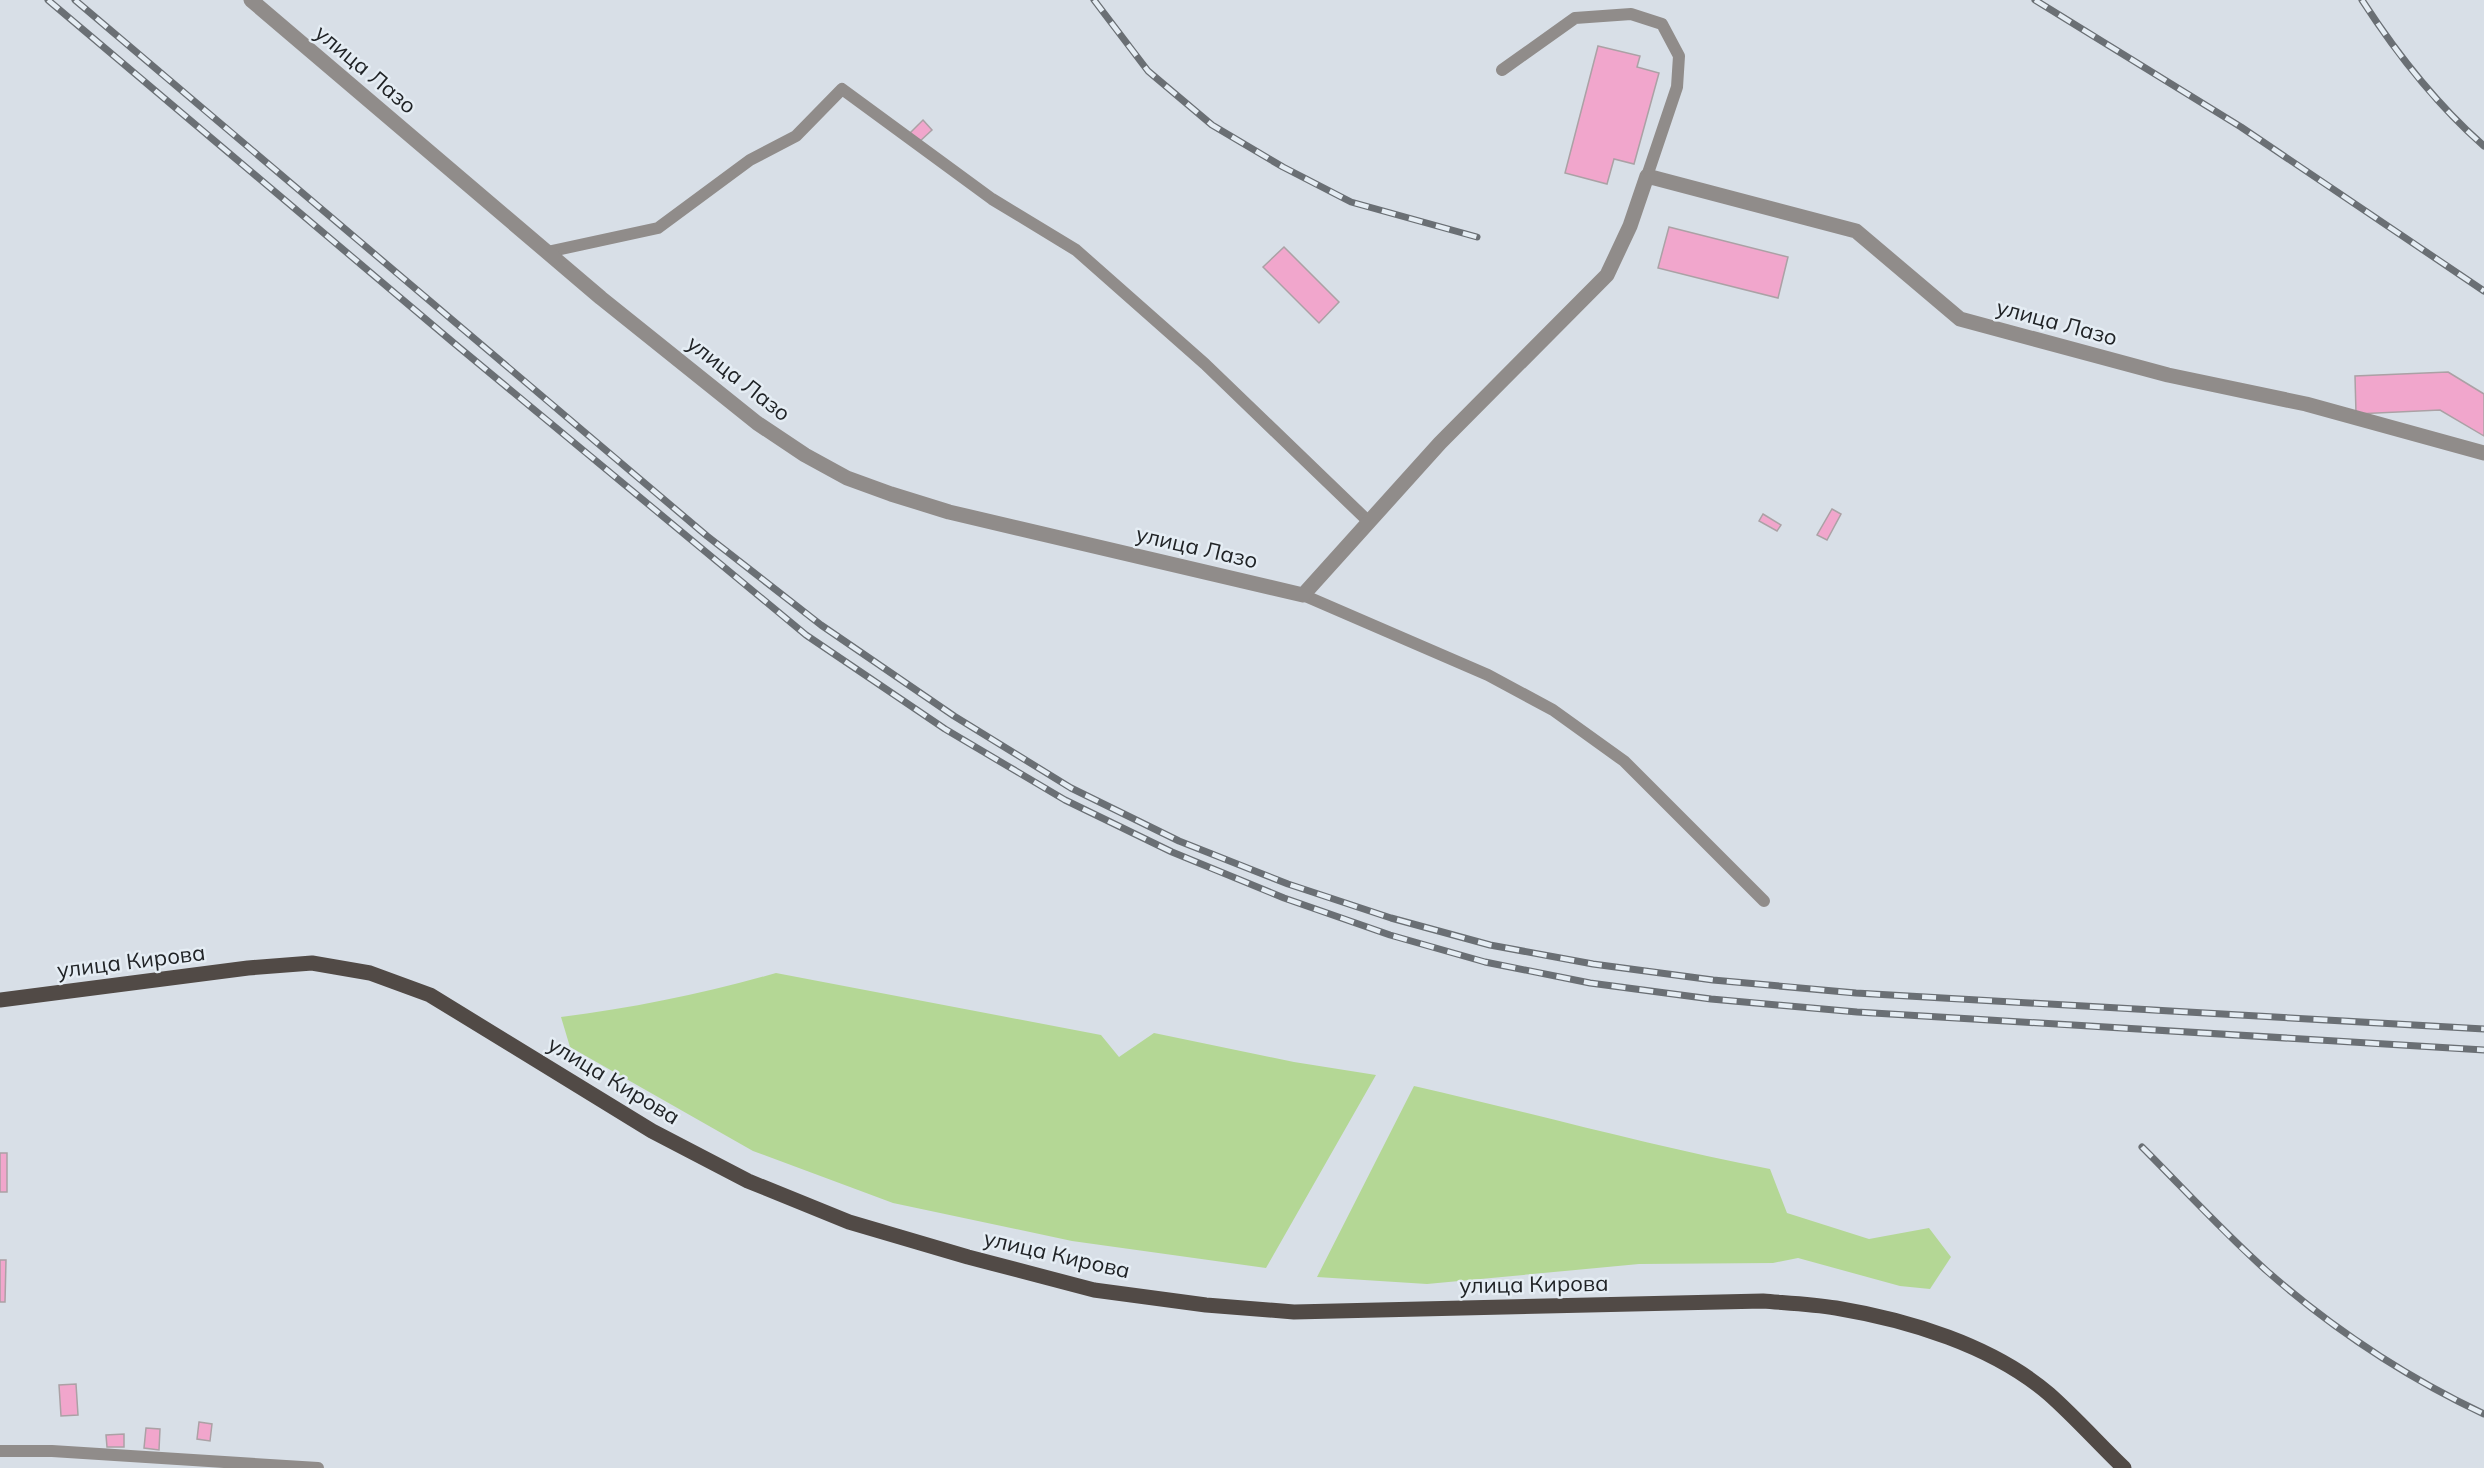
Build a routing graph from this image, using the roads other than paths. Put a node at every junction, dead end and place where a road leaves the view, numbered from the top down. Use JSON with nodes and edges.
{"nodes":[{"id":1,"x":251,"y":0,"type":"edge"},
{"id":2,"x":1502,"y":70,"type":"dead end"},
{"id":3,"x":1647,"y":176,"type":"junction"},
{"id":4,"x":547,"y":252,"type":"junction"},
{"id":5,"x":2484,"y":453,"type":"edge"},
{"id":6,"x":1369,"y":522,"type":"junction"},
{"id":7,"x":1303,"y":595,"type":"junction"},
{"id":8,"x":1764,"y":901,"type":"dead end"},
{"id":9,"x":0,"y":1000,"type":"edge"},
{"id":10,"x":0,"y":1451,"type":"edge"},
{"id":11,"x":318,"y":1468,"type":"edge"},
{"id":12,"x":2124,"y":1468,"type":"edge"}],
"edges":[{"from":1,"to":4,"type":"street","name":"улица Лазо"},
{"from":2,"to":3,"type":"lane"},
{"from":3,"to":5,"type":"street","name":"улица Лазо"},
{"from":3,"to":6,"type":"street"},
{"from":4,"to":6,"type":"lane"},
{"from":4,"to":7,"type":"street","name":"улица Лазо"},
{"from":6,"to":7,"type":"street"},
{"from":7,"to":8,"type":"lane"},
{"from":9,"to":12,"type":"main road","name":"улица Кирова"},
{"from":10,"to":11,"type":"lane"}]}
